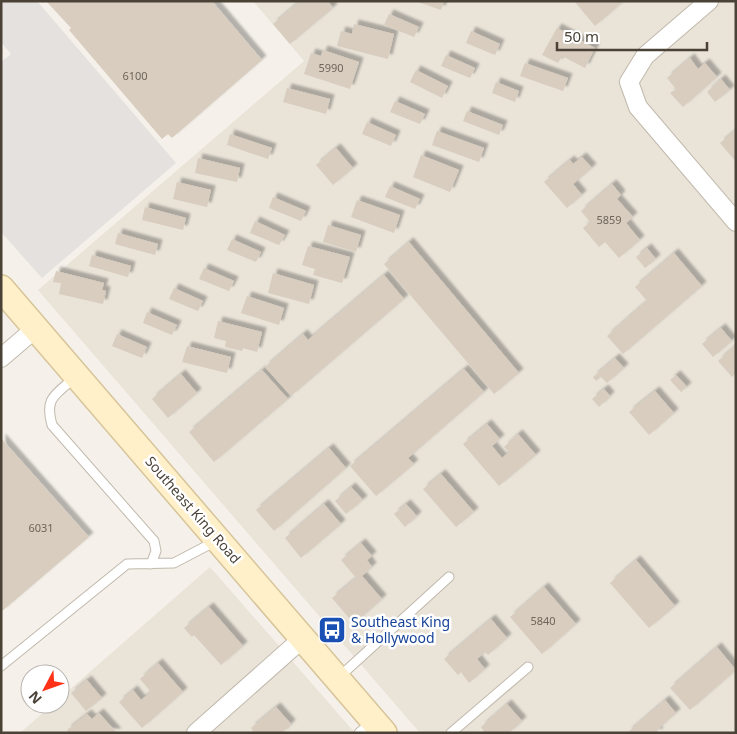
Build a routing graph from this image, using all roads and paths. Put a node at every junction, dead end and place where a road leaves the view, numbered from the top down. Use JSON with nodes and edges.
{"nodes":[{"id":1,"x":709,"y":1,"type":"edge"},
{"id":2,"x":736,"y":222,"type":"edge"},
{"id":3,"x":1,"y":288,"type":"edge"},
{"id":4,"x":36,"y":328,"type":"junction"},
{"id":5,"x":1,"y":358,"type":"edge"},
{"id":6,"x":77,"y":376,"type":"junction"},
{"id":7,"x":218,"y":540,"type":"junction"},
{"id":8,"x":151,"y":564,"type":"junction"},
{"id":9,"x":449,"y":578,"type":"dead end"},
{"id":10,"x":303,"y":638,"type":"junction"},
{"id":11,"x":1,"y":666,"type":"edge"},
{"id":12,"x":528,"y":667,"type":"dead end"},
{"id":13,"x":338,"y":678,"type":"junction"},
{"id":14,"x":372,"y":729,"type":"edge"},
{"id":15,"x":196,"y":733,"type":"edge"},
{"id":16,"x":451,"y":733,"type":"edge"}],
"edges":[{"from":1,"to":2,"type":"street"},
{"from":3,"to":4,"type":"main road","name":"Southeast King Road"},
{"from":4,"to":5,"type":"street"},
{"from":4,"to":6,"type":"main road","name":"Southeast King Road"},
{"from":6,"to":7,"type":"main road","name":"Southeast King Road"},
{"from":6,"to":8,"type":"lane"},
{"from":7,"to":8,"type":"lane"},
{"from":7,"to":10,"type":"main road","name":"Southeast King Road"},
{"from":8,"to":11,"type":"lane"},
{"from":9,"to":13,"type":"lane"},
{"from":10,"to":13,"type":"main road","name":"Southeast King Road"},
{"from":10,"to":15,"type":"street"},
{"from":12,"to":16,"type":"lane"},
{"from":13,"to":14,"type":"main road","name":"Southeast King Road"}]}
